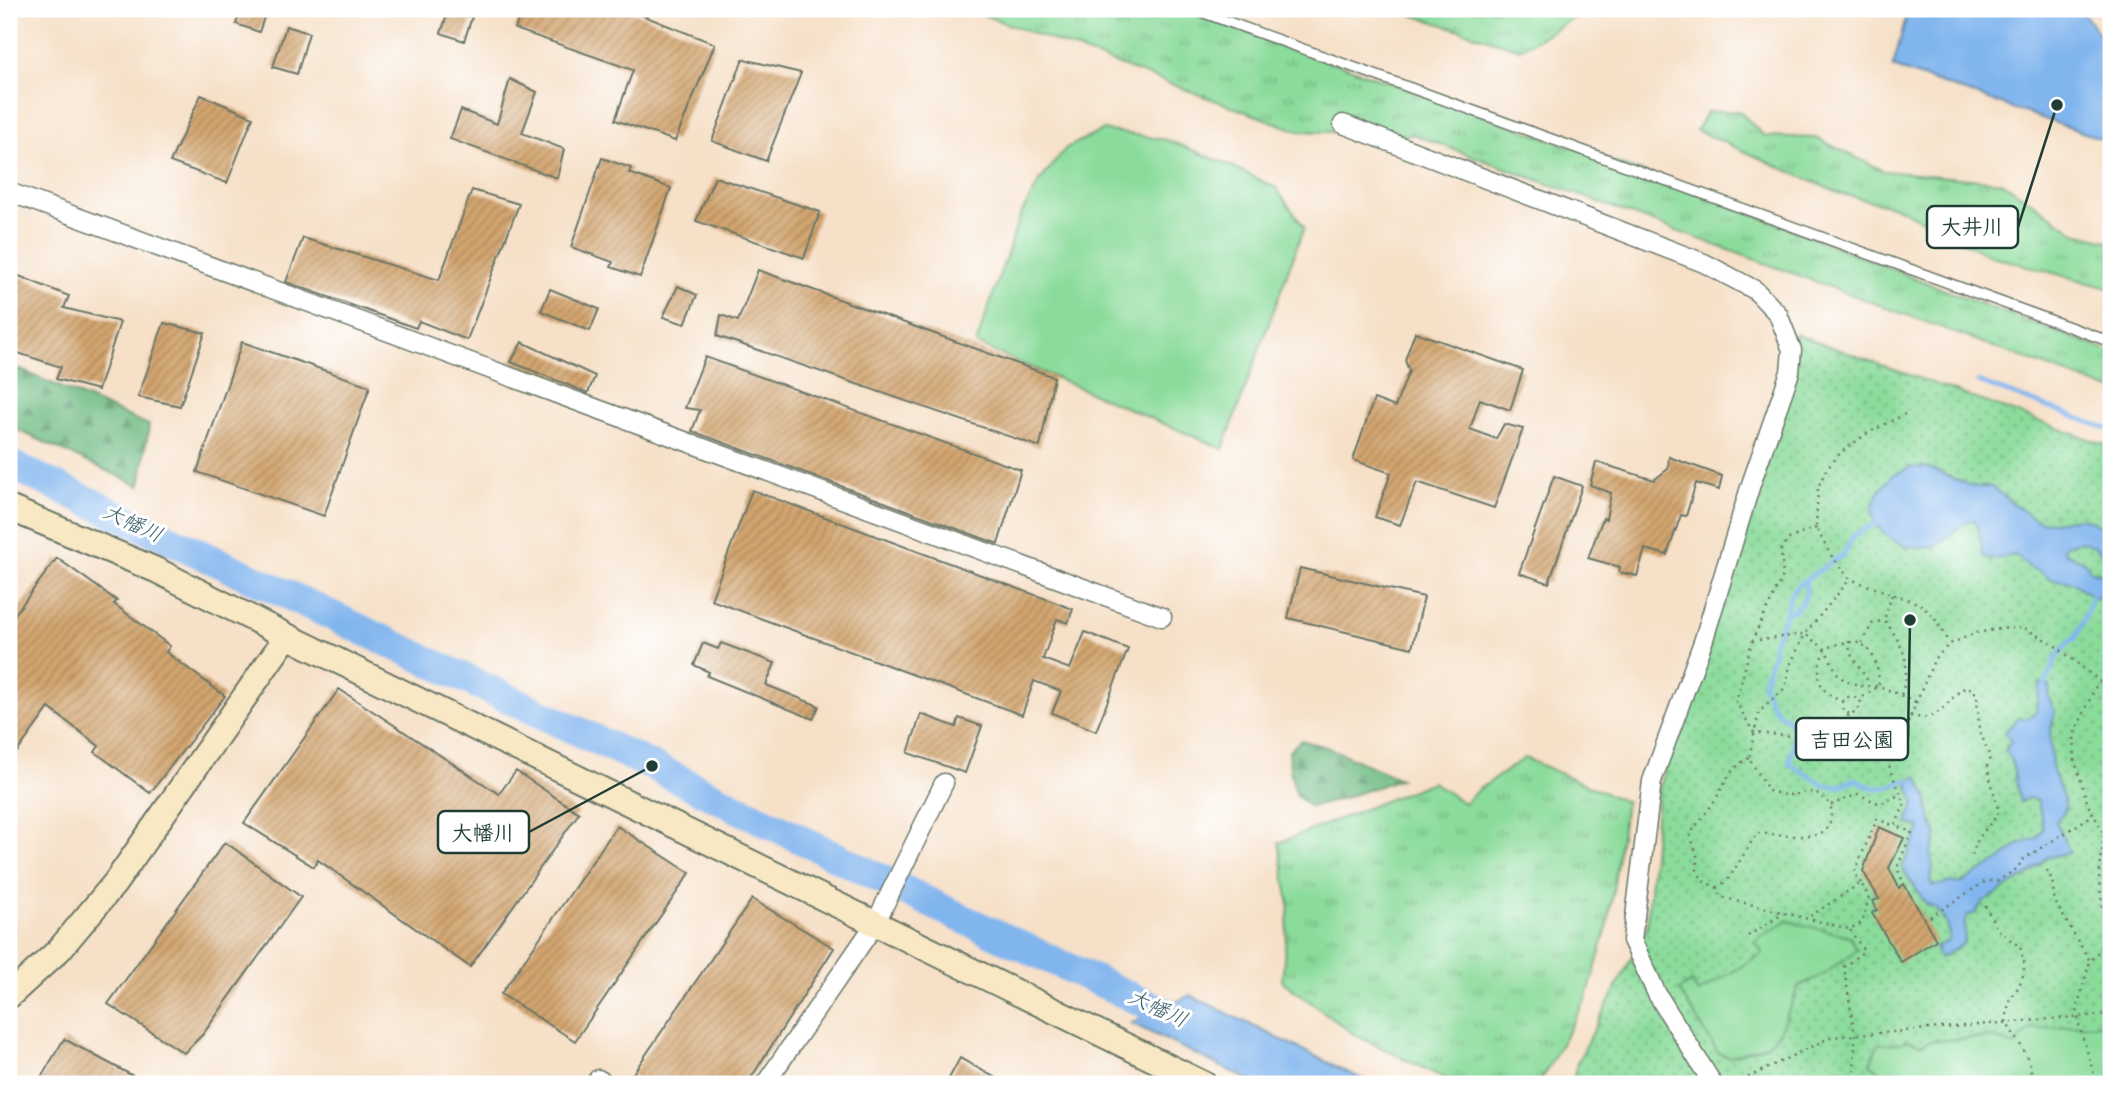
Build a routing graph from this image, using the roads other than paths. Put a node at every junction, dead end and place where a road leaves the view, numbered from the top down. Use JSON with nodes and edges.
{"nodes":[{"id":1,"x":1194,"y":9,"type":"edge"},
{"id":2,"x":1343,"y":124,"type":"dead end"},
{"id":3,"x":9,"y":192,"type":"edge"},
{"id":4,"x":2111,"y":342,"type":"edge"},
{"id":5,"x":9,"y":508,"type":"edge"},
{"id":6,"x":1162,"y":617,"type":"dead end"},
{"id":7,"x":287,"y":636,"type":"junction"},
{"id":8,"x":944,"y":783,"type":"dead end"},
{"id":9,"x":879,"y":915,"type":"junction"},
{"id":10,"x":9,"y":996,"type":"edge"},
{"id":11,"x":765,"y":1084,"type":"edge"},
{"id":12,"x":1204,"y":1084,"type":"edge"},
{"id":13,"x":1713,"y":1084,"type":"edge"}],
"edges":[{"from":1,"to":4,"type":"lane"},
{"from":2,"to":13,"type":"street"},
{"from":3,"to":6,"type":"street"},
{"from":5,"to":7,"type":"street"},
{"from":7,"to":9,"type":"street"},
{"from":7,"to":10,"type":"street"},
{"from":8,"to":9,"type":"street"},
{"from":9,"to":11,"type":"street"},
{"from":9,"to":12,"type":"street"}]}
